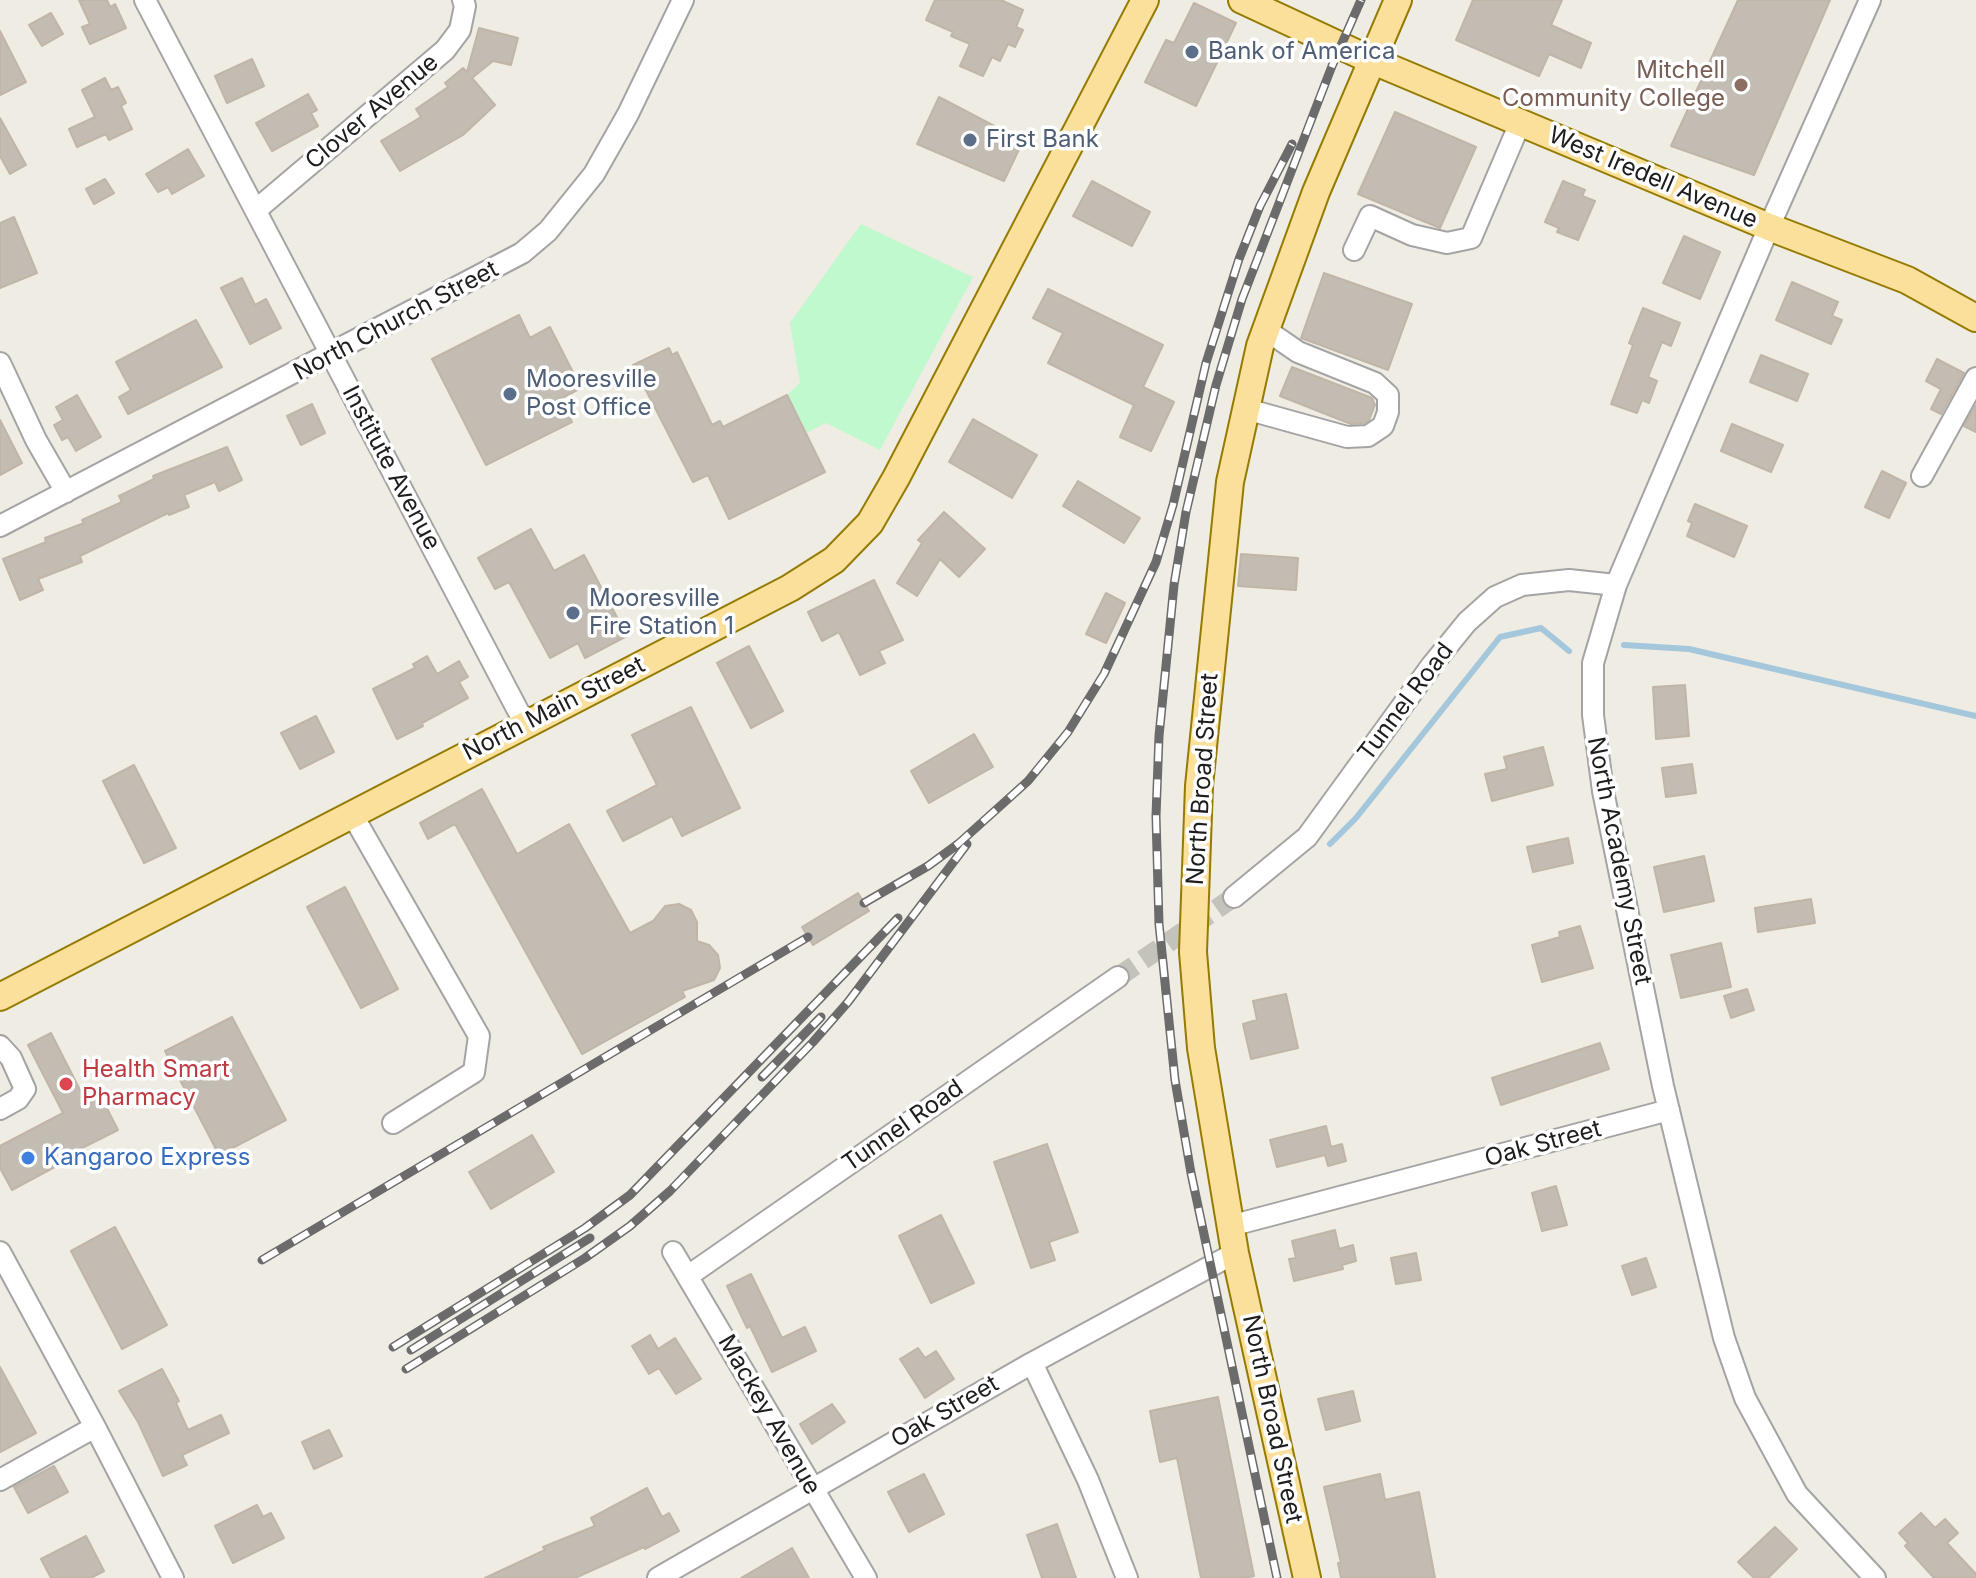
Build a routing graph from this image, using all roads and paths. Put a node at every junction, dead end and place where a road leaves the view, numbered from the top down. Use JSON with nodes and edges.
{"nodes":[{"id":1,"x":145,"y":0,"type":"edge"},
{"id":2,"x":463,"y":0,"type":"edge"},
{"id":3,"x":683,"y":0,"type":"edge"},
{"id":4,"x":1145,"y":0,"type":"edge"},
{"id":5,"x":1242,"y":0,"type":"edge"},
{"id":6,"x":1398,"y":0,"type":"edge"},
{"id":7,"x":1865,"y":2,"type":"edge"},
{"id":8,"x":1371,"y":60,"type":"junction"},
{"id":9,"x":1520,"y":123,"type":"junction"},
{"id":10,"x":256,"y":210,"type":"junction"},
{"id":11,"x":1769,"y":227,"type":"junction"},
{"id":12,"x":1354,"y":250,"type":"dead end"},
{"id":13,"x":1976,"y":318,"type":"edge"},
{"id":14,"x":1266,"y":330,"type":"junction"},
{"id":15,"x":332,"y":355,"type":"junction"},
{"id":16,"x":0,"y":363,"type":"edge"},
{"id":17,"x":1974,"y":387,"type":"edge"},
{"id":18,"x":1246,"y":409,"type":"junction"},
{"id":19,"x":1922,"y":476,"type":"dead end"},
{"id":20,"x":66,"y":492,"type":"junction"},
{"id":21,"x":0,"y":526,"type":"edge"},
{"id":22,"x":1616,"y":585,"type":"junction"},
{"id":23,"x":525,"y":724,"type":"junction"},
{"id":24,"x":352,"y":814,"type":"junction"},
{"id":25,"x":1234,"y":897,"type":"tunnel mouth"},
{"id":26,"x":1118,"y":977,"type":"tunnel mouth"},
{"id":27,"x":0,"y":997,"type":"edge"},
{"id":28,"x":0,"y":1046,"type":"edge"},
{"id":29,"x":0,"y":1109,"type":"edge"},
{"id":30,"x":1669,"y":1110,"type":"junction"},
{"id":31,"x":393,"y":1123,"type":"dead end"},
{"id":32,"x":1230,"y":1226,"type":"junction"},
{"id":33,"x":673,"y":1252,"type":"dead end"},
{"id":34,"x":1235,"y":1253,"type":"junction"},
{"id":35,"x":2,"y":1264,"type":"edge"},
{"id":36,"x":688,"y":1276,"type":"junction"},
{"id":37,"x":1032,"y":1363,"type":"junction"},
{"id":38,"x":95,"y":1427,"type":"junction"},
{"id":39,"x":0,"y":1480,"type":"edge"},
{"id":40,"x":811,"y":1488,"type":"junction"},
{"id":41,"x":173,"y":1578,"type":"edge"},
{"id":42,"x":658,"y":1578,"type":"edge"},
{"id":43,"x":866,"y":1578,"type":"edge"},
{"id":44,"x":1127,"y":1578,"type":"edge"},
{"id":45,"x":1307,"y":1578,"type":"edge"},
{"id":46,"x":1875,"y":1578,"type":"edge"}],
"edges":[{"from":1,"to":10,"type":"street","name":"Institute Avenue"},
{"from":2,"to":10,"type":"street","name":"Clover Avenue"},
{"from":3,"to":15,"type":"street","name":"North Church Street"},
{"from":4,"to":23,"type":"main road","name":"North Main Street"},
{"from":5,"to":8,"type":"main road","name":"West Iredell Avenue"},
{"from":6,"to":8,"type":"main road","name":"North Broad Street"},
{"from":7,"to":11,"type":"street","name":"North Academy Street"},
{"from":8,"to":9,"type":"main road","name":"West Iredell Avenue"},
{"from":8,"to":14,"type":"main road","name":"North Broad Street"},
{"from":9,"to":11,"type":"main road","name":"West Iredell Avenue"},
{"from":9,"to":12,"type":"street"},
{"from":10,"to":15,"type":"street","name":"Institute Avenue"},
{"from":11,"to":13,"type":"main road","name":"West Iredell Avenue"},
{"from":11,"to":22,"type":"street","name":"North Academy Street"},
{"from":14,"to":18,"type":"main road","name":"North Broad Street"},
{"from":14,"to":18,"type":"street"},
{"from":15,"to":20,"type":"street","name":"North Church Street"},
{"from":15,"to":23,"type":"street","name":"Institute Avenue"},
{"from":16,"to":20,"type":"street"},
{"from":17,"to":19,"type":"street"},
{"from":18,"to":32,"type":"main road","name":"North Broad Street"},
{"from":20,"to":21,"type":"street","name":"North Church Street"},
{"from":22,"to":25,"type":"street","name":"Tunnel Road"},
{"from":22,"to":30,"type":"street","name":"North Academy Street"},
{"from":23,"to":24,"type":"main road","name":"North Main Street"},
{"from":24,"to":27,"type":"main road","name":"North Main Street"},
{"from":24,"to":31,"type":"street"},
{"from":26,"to":36,"type":"street","name":"Tunnel Road"},
{"from":28,"to":29,"type":"street"},
{"from":30,"to":32,"type":"street","name":"Oak Street"},
{"from":30,"to":46,"type":"street","name":"North Academy Street"},
{"from":32,"to":34,"type":"main road","name":"North Broad Street"},
{"from":33,"to":36,"type":"street","name":"Mackey Avenue"},
{"from":34,"to":37,"type":"street","name":"Oak Street"},
{"from":34,"to":45,"type":"main road","name":"North Broad Street"},
{"from":35,"to":38,"type":"street"},
{"from":36,"to":40,"type":"street","name":"Mackey Avenue"},
{"from":37,"to":40,"type":"street","name":"Oak Street"},
{"from":37,"to":44,"type":"street"},
{"from":38,"to":39,"type":"street"},
{"from":38,"to":41,"type":"street"},
{"from":40,"to":42,"type":"street","name":"Oak Street"},
{"from":40,"to":43,"type":"street","name":"Mackey Avenue"}]}
